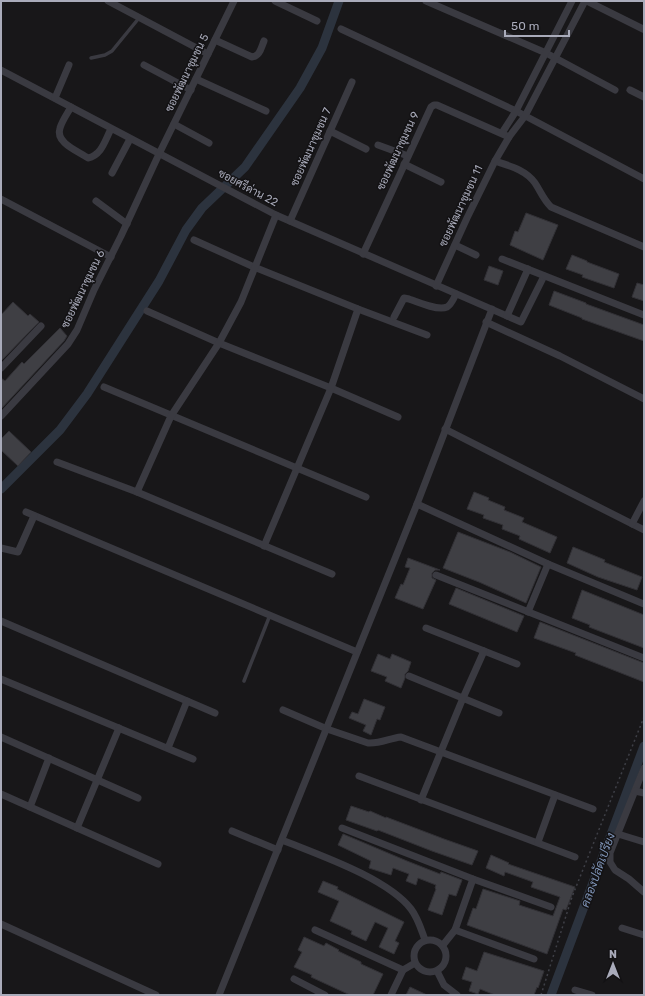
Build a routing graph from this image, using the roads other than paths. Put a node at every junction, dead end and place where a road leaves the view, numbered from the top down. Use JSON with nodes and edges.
{"nodes":[{"id":1,"x":108,"y":1,"type":"edge"},
{"id":2,"x":234,"y":1,"type":"edge"},
{"id":3,"x":274,"y":1,"type":"edge"},
{"id":4,"x":426,"y":1,"type":"edge"},
{"id":5,"x":572,"y":1,"type":"edge"},
{"id":6,"x":586,"y":1,"type":"edge"},
{"id":7,"x":140,"y":18,"type":"junction"},
{"id":8,"x":318,"y":21,"type":"dead end"},
{"id":9,"x":341,"y":29,"type":"dead end"},
{"id":10,"x":643,"y":29,"type":"edge"},
{"id":11,"x":215,"y":40,"type":"junction"},
{"id":12,"x":264,"y":41,"type":"dead end"},
{"id":13,"x":546,"y":53,"type":"junction"},
{"id":14,"x":208,"y":54,"type":"junction"},
{"id":15,"x":91,"y":58,"type":"dead end"},
{"id":16,"x":556,"y":58,"type":"junction"},
{"id":17,"x":69,"y":65,"type":"dead end"},
{"id":18,"x":144,"y":65,"type":"dead end"},
{"id":19,"x":1,"y":70,"type":"edge"},
{"id":20,"x":196,"y":79,"type":"junction"},
{"id":21,"x":352,"y":82,"type":"dead end"},
{"id":22,"x":191,"y":90,"type":"junction"},
{"id":23,"x":615,"y":90,"type":"dead end"},
{"id":24,"x":630,"y":90,"type":"dead end"},
{"id":25,"x":644,"y":97,"type":"edge"},
{"id":26,"x":55,"y":98,"type":"junction"},
{"id":27,"x":71,"y":107,"type":"junction"},
{"id":28,"x":266,"y":111,"type":"dead end"},
{"id":29,"x":516,"y":111,"type":"junction"},
{"id":30,"x":525,"y":116,"type":"junction"},
{"id":31,"x":174,"y":124,"type":"junction"},
{"id":32,"x":111,"y":129,"type":"junction"},
{"id":33,"x":330,"y":131,"type":"junction"},
{"id":34,"x":502,"y":133,"type":"junction"},
{"id":35,"x":509,"y":137,"type":"junction"},
{"id":36,"x":130,"y":139,"type":"junction"},
{"id":37,"x":209,"y":144,"type":"dead end"},
{"id":38,"x":378,"y":145,"type":"dead end"},
{"id":39,"x":366,"y":149,"type":"dead end"},
{"id":40,"x":159,"y":154,"type":"junction"},
{"id":41,"x":408,"y":156,"type":"junction"},
{"id":42,"x":495,"y":161,"type":"junction"},
{"id":43,"x":404,"y":164,"type":"junction"},
{"id":44,"x":112,"y":173,"type":"dead end"},
{"id":45,"x":644,"y":179,"type":"edge"},
{"id":46,"x":441,"y":182,"type":"dead end"},
{"id":47,"x":1,"y":199,"type":"edge"},
{"id":48,"x":96,"y":201,"type":"dead end"},
{"id":49,"x":276,"y":215,"type":"junction"},
{"id":50,"x":290,"y":221,"type":"junction"},
{"id":51,"x":127,"y":224,"type":"junction"},
{"id":52,"x":194,"y":240,"type":"dead end"},
{"id":53,"x":455,"y":245,"type":"junction"},
{"id":54,"x":644,"y":247,"type":"edge"},
{"id":55,"x":363,"y":254,"type":"junction"},
{"id":56,"x":476,"y":255,"type":"dead end"},
{"id":57,"x":111,"y":257,"type":"junction"},
{"id":58,"x":502,"y":259,"type":"dead end"},
{"id":59,"x":254,"y":267,"type":"junction"},
{"id":60,"x":528,"y":269,"type":"junction"},
{"id":61,"x":544,"y":276,"type":"junction"},
{"id":62,"x":436,"y":286,"type":"junction"},
{"id":63,"x":456,"y":294,"type":"junction"},
{"id":64,"x":358,"y":309,"type":"junction"},
{"id":65,"x":492,"y":309,"type":"junction"},
{"id":66,"x":148,"y":311,"type":"dead end"},
{"id":67,"x":644,"y":315,"type":"edge"},
{"id":68,"x":507,"y":316,"type":"junction"},
{"id":69,"x":394,"y":317,"type":"dead end"},
{"id":70,"x":486,"y":322,"type":"junction"},
{"id":71,"x":41,"y":326,"type":"dead end"},
{"id":72,"x":427,"y":335,"type":"dead end"},
{"id":73,"x":218,"y":343,"type":"junction"},
{"id":74,"x":1,"y":368,"type":"edge"},
{"id":75,"x":104,"y":387,"type":"dead end"},
{"id":76,"x":331,"y":388,"type":"junction"},
{"id":77,"x":644,"y":399,"type":"edge"},
{"id":78,"x":1,"y":416,"type":"edge"},
{"id":79,"x":171,"y":416,"type":"junction"},
{"id":80,"x":398,"y":417,"type":"dead end"},
{"id":81,"x":445,"y":430,"type":"junction"},
{"id":82,"x":57,"y":462,"type":"dead end"},
{"id":83,"x":298,"y":468,"type":"junction"},
{"id":84,"x":137,"y":492,"type":"junction"},
{"id":85,"x":366,"y":497,"type":"dead end"},
{"id":86,"x":644,"y":501,"type":"edge"},
{"id":87,"x":417,"y":504,"type":"junction"},
{"id":88,"x":26,"y":512,"type":"dead end"},
{"id":89,"x":34,"y":516,"type":"junction"},
{"id":90,"x":632,"y":524,"type":"junction"},
{"id":91,"x":644,"y":530,"type":"edge"},
{"id":92,"x":264,"y":546,"type":"junction"},
{"id":93,"x":1,"y":548,"type":"edge"},
{"id":94,"x":548,"y":564,"type":"junction"},
{"id":95,"x":332,"y":574,"type":"dead end"},
{"id":96,"x":436,"y":575,"type":"dead end"},
{"id":97,"x":644,"y":604,"type":"edge"},
{"id":98,"x":528,"y":612,"type":"junction"},
{"id":99,"x":270,"y":615,"type":"junction"},
{"id":100,"x":1,"y":621,"type":"edge"},
{"id":101,"x":426,"y":628,"type":"dead end"},
{"id":102,"x":484,"y":651,"type":"junction"},
{"id":103,"x":357,"y":652,"type":"junction"},
{"id":104,"x":644,"y":658,"type":"edge"},
{"id":105,"x":517,"y":664,"type":"dead end"},
{"id":106,"x":409,"y":676,"type":"dead end"},
{"id":107,"x":1,"y":679,"type":"edge"},
{"id":108,"x":244,"y":681,"type":"dead end"},
{"id":109,"x":463,"y":698,"type":"junction"},
{"id":110,"x":187,"y":701,"type":"junction"},
{"id":111,"x":283,"y":710,"type":"dead end"},
{"id":112,"x":214,"y":712,"type":"dead end"},
{"id":113,"x":498,"y":713,"type":"dead end"},
{"id":114,"x":119,"y":728,"type":"junction"},
{"id":115,"x":327,"y":729,"type":"junction"},
{"id":116,"x":1,"y":737,"type":"edge"},
{"id":117,"x":168,"y":748,"type":"junction"},
{"id":118,"x":441,"y":752,"type":"junction"},
{"id":119,"x":49,"y":758,"type":"junction"},
{"id":120,"x":193,"y":759,"type":"dead end"},
{"id":121,"x":644,"y":768,"type":"edge"},
{"id":122,"x":358,"y":776,"type":"dead end"},
{"id":123,"x":98,"y":780,"type":"junction"},
{"id":124,"x":635,"y":791,"type":"junction"},
{"id":125,"x":644,"y":793,"type":"edge"},
{"id":126,"x":1,"y":794,"type":"edge"},
{"id":127,"x":555,"y":795,"type":"junction"},
{"id":128,"x":138,"y":798,"type":"dead end"},
{"id":129,"x":421,"y":800,"type":"junction"},
{"id":130,"x":30,"y":807,"type":"junction"},
{"id":131,"x":593,"y":809,"type":"dead end"},
{"id":132,"x":77,"y":828,"type":"junction"},
{"id":133,"x":342,"y":828,"type":"dead end"},
{"id":134,"x":232,"y":831,"type":"dead end"},
{"id":135,"x":618,"y":834,"type":"junction"},
{"id":136,"x":282,"y":840,"type":"junction"},
{"id":137,"x":538,"y":842,"type":"junction"},
{"id":138,"x":644,"y":842,"type":"edge"},
{"id":139,"x":278,"y":850,"type":"junction"},
{"id":140,"x":575,"y":856,"type":"dead end"},
{"id":141,"x":158,"y":864,"type":"dead end"},
{"id":142,"x":473,"y":879,"type":"junction"},
{"id":143,"x":644,"y":892,"type":"edge"},
{"id":144,"x":551,"y":906,"type":"dead end"},
{"id":145,"x":1,"y":924,"type":"edge"},
{"id":146,"x":622,"y":928,"type":"dead end"},
{"id":147,"x":315,"y":930,"type":"dead end"},
{"id":148,"x":455,"y":930,"type":"junction"},
{"id":149,"x":644,"y":935,"type":"edge"},
{"id":150,"x":425,"y":940,"type":"junction"},
{"id":151,"x":443,"y":945,"type":"junction"},
{"id":152,"x":534,"y":959,"type":"dead end"},
{"id":153,"x":415,"y":963,"type":"junction"},
{"id":154,"x":403,"y":970,"type":"junction"},
{"id":155,"x":437,"y":971,"type":"junction"},
{"id":156,"x":294,"y":979,"type":"dead end"},
{"id":157,"x":575,"y":990,"type":"dead end"},
{"id":158,"x":156,"y":995,"type":"edge"},
{"id":159,"x":219,"y":995,"type":"edge"},
{"id":160,"x":325,"y":995,"type":"edge"},
{"id":161,"x":391,"y":995,"type":"edge"},
{"id":162,"x":457,"y":995,"type":"edge"},
{"id":163,"x":592,"y":995,"type":"edge"}],
"edges":[{"from":1,"to":7,"type":"street"},
{"from":2,"to":11,"type":"street","name":"ซอยพัฒนาชุมชน 5"},
{"from":3,"to":8,"type":"street"},
{"from":4,"to":13,"type":"street"},
{"from":5,"to":13,"type":"street"},
{"from":6,"to":10,"type":"street"},
{"from":6,"to":16,"type":"street","name":"ซอยพัฒนาชุมชน 11"},
{"from":7,"to":14,"type":"street"},
{"from":7,"to":15,"type":"lane"},
{"from":9,"to":29,"type":"street"},
{"from":11,"to":12,"type":"street"},
{"from":11,"to":14,"type":"street","name":"ซอยพัฒนาชุมชน 5"},
{"from":13,"to":16,"type":"street"},
{"from":13,"to":29,"type":"street"},
{"from":14,"to":20,"type":"street","name":"ซอยพัฒนาชุมชน 5"},
{"from":16,"to":23,"type":"street"},
{"from":16,"to":30,"type":"street","name":"ซอยพัฒนาชุมชน 11"},
{"from":17,"to":26,"type":"street"},
{"from":18,"to":22,"type":"street"},
{"from":19,"to":26,"type":"street","name":"ซอยศรีด่าน 22"},
{"from":20,"to":22,"type":"street","name":"ซอยพัฒนาชุมชน 5"},
{"from":20,"to":28,"type":"street"},
{"from":21,"to":33,"type":"street","name":"ซอยพัฒนาชุมชน 7"},
{"from":22,"to":31,"type":"street","name":"ซอยพัฒนาชุมชน 5"},
{"from":24,"to":25,"type":"street"},
{"from":26,"to":27,"type":"street","name":"ซอยศรีด่าน 22"},
{"from":27,"to":32,"type":"street","name":"ซอยศรีด่าน 22"},
{"from":27,"to":32,"type":"street"},
{"from":29,"to":30,"type":"street"},
{"from":29,"to":34,"type":"street"},
{"from":30,"to":35,"type":"street","name":"ซอยพัฒนาชุมชน 11"},
{"from":30,"to":45,"type":"street"},
{"from":31,"to":37,"type":"street"},
{"from":31,"to":40,"type":"street","name":"ซอยพัฒนาชุมชน 5"},
{"from":32,"to":36,"type":"street","name":"ซอยศรีด่าน 22"},
{"from":33,"to":39,"type":"street"},
{"from":33,"to":50,"type":"street","name":"ซอยพัฒนาชุมชน 7"},
{"from":34,"to":35,"type":"street"},
{"from":34,"to":41,"type":"street","name":"ซอยพัฒนาชุมชน 9"},
{"from":35,"to":42,"type":"street","name":"ซอยพัฒนาชุมชน 11"},
{"from":36,"to":40,"type":"street","name":"ซอยศรีด่าน 22"},
{"from":36,"to":44,"type":"street"},
{"from":38,"to":41,"type":"street"},
{"from":40,"to":49,"type":"street","name":"ซอยศรีด่าน 22"},
{"from":40,"to":51,"type":"street","name":"ซอยพัฒนาชุมชน 6"},
{"from":41,"to":43,"type":"street","name":"ซอยพัฒนาชุมชน 9"},
{"from":42,"to":53,"type":"street","name":"ซอยพัฒนาชุมชน 11"},
{"from":42,"to":54,"type":"street"},
{"from":43,"to":46,"type":"street"},
{"from":43,"to":55,"type":"street","name":"ซอยพัฒนาชุมชน 9"},
{"from":47,"to":57,"type":"street"},
{"from":48,"to":51,"type":"street"},
{"from":49,"to":50,"type":"street","name":"ซอยศรีด่าน 22"},
{"from":49,"to":59,"type":"street"},
{"from":50,"to":55,"type":"street","name":"ซอยศรีด่าน 22"},
{"from":51,"to":57,"type":"street","name":"ซอยพัฒนาชุมชน 6"},
{"from":52,"to":59,"type":"street"},
{"from":53,"to":56,"type":"street"},
{"from":53,"to":62,"type":"street","name":"ซอยพัฒนาชุมชน 11"},
{"from":55,"to":62,"type":"street","name":"ซอยศรีด่าน 22"},
{"from":57,"to":78,"type":"street","name":"ซอยพัฒนาชุมชน 6"},
{"from":58,"to":60,"type":"street"},
{"from":59,"to":64,"type":"street"},
{"from":59,"to":73,"type":"street"},
{"from":60,"to":61,"type":"street"},
{"from":60,"to":68,"type":"street"},
{"from":61,"to":67,"type":"street"},
{"from":61,"to":68,"type":"street","name":"ซอยศรีด่าน 22"},
{"from":62,"to":63,"type":"street","name":"ซอยศรีด่าน 22"},
{"from":63,"to":65,"type":"street","name":"ซอยศรีด่าน 22"},
{"from":63,"to":69,"type":"street"},
{"from":64,"to":72,"type":"street"},
{"from":64,"to":76,"type":"street"},
{"from":65,"to":68,"type":"street","name":"ซอยศรีด่าน 22"},
{"from":65,"to":70,"type":"street"},
{"from":66,"to":73,"type":"street"},
{"from":70,"to":77,"type":"street"},
{"from":70,"to":81,"type":"street"},
{"from":71,"to":74,"type":"street"},
{"from":73,"to":76,"type":"street"},
{"from":73,"to":79,"type":"street"},
{"from":75,"to":79,"type":"street"},
{"from":76,"to":80,"type":"street"},
{"from":76,"to":83,"type":"street"},
{"from":79,"to":83,"type":"street"},
{"from":79,"to":84,"type":"street"},
{"from":81,"to":87,"type":"street"},
{"from":81,"to":90,"type":"street"},
{"from":82,"to":84,"type":"street"},
{"from":83,"to":85,"type":"street"},
{"from":83,"to":92,"type":"street"},
{"from":84,"to":92,"type":"street"},
{"from":86,"to":90,"type":"street"},
{"from":87,"to":94,"type":"street"},
{"from":87,"to":103,"type":"street"},
{"from":88,"to":89,"type":"street"},
{"from":89,"to":93,"type":"street"},
{"from":89,"to":99,"type":"street"},
{"from":90,"to":91,"type":"street"},
{"from":92,"to":95,"type":"street"},
{"from":94,"to":97,"type":"street"},
{"from":94,"to":98,"type":"street"},
{"from":96,"to":98,"type":"street"},
{"from":98,"to":104,"type":"street"},
{"from":99,"to":103,"type":"street"},
{"from":99,"to":108,"type":"lane"},
{"from":100,"to":110,"type":"street"},
{"from":101,"to":102,"type":"street"},
{"from":102,"to":105,"type":"street"},
{"from":102,"to":109,"type":"street"},
{"from":103,"to":115,"type":"street"},
{"from":106,"to":109,"type":"street"},
{"from":107,"to":114,"type":"street"},
{"from":109,"to":113,"type":"street"},
{"from":109,"to":118,"type":"street"},
{"from":110,"to":112,"type":"street"},
{"from":110,"to":117,"type":"street"},
{"from":111,"to":115,"type":"street"},
{"from":114,"to":117,"type":"street"},
{"from":114,"to":123,"type":"street"},
{"from":115,"to":118,"type":"street"},
{"from":115,"to":136,"type":"street"},
{"from":116,"to":119,"type":"street"},
{"from":117,"to":120,"type":"street"},
{"from":118,"to":127,"type":"street"},
{"from":118,"to":129,"type":"street"},
{"from":119,"to":123,"type":"street"},
{"from":119,"to":130,"type":"street"},
{"from":121,"to":124,"type":"street"},
{"from":122,"to":129,"type":"street"},
{"from":123,"to":128,"type":"street"},
{"from":123,"to":132,"type":"street"},
{"from":124,"to":125,"type":"street"},
{"from":124,"to":135,"type":"street"},
{"from":126,"to":130,"type":"street"},
{"from":127,"to":131,"type":"street"},
{"from":127,"to":137,"type":"street"},
{"from":129,"to":137,"type":"street"},
{"from":130,"to":132,"type":"street"},
{"from":132,"to":141,"type":"street"},
{"from":133,"to":142,"type":"street"},
{"from":134,"to":139,"type":"street"},
{"from":135,"to":138,"type":"street"},
{"from":135,"to":143,"type":"street"},
{"from":136,"to":139,"type":"street"},
{"from":136,"to":150,"type":"street"},
{"from":137,"to":140,"type":"street"},
{"from":139,"to":159,"type":"street"},
{"from":142,"to":144,"type":"street"},
{"from":142,"to":148,"type":"street"},
{"from":145,"to":158,"type":"street"},
{"from":146,"to":149,"type":"street"},
{"from":147,"to":154,"type":"street"},
{"from":148,"to":151,"type":"street"},
{"from":148,"to":152,"type":"street"},
{"from":150,"to":151,"type":"street"},
{"from":150,"to":153,"type":"street"},
{"from":151,"to":155,"type":"street"},
{"from":153,"to":154,"type":"street"},
{"from":153,"to":155,"type":"street"},
{"from":154,"to":161,"type":"street"},
{"from":155,"to":162,"type":"street"},
{"from":156,"to":160,"type":"street"},
{"from":157,"to":163,"type":"street"}]}
